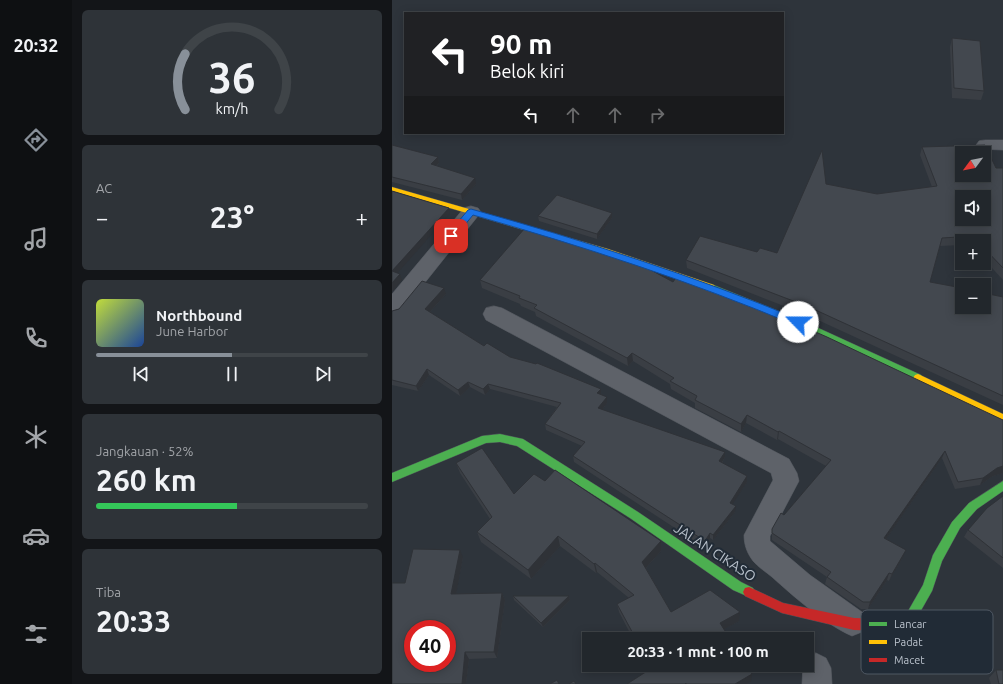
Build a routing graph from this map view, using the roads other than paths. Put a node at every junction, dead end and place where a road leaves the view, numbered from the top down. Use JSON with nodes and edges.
{"nodes":[{"id":1,"x":1003,"y":144,"type":"edge"},
{"id":2,"x":985,"y":145,"type":"edge"},
{"id":3,"x":392,"y":189,"type":"edge"},
{"id":4,"x":471,"y":212,"type":"junction"},
{"id":5,"x":392,"y":309,"type":"edge"},
{"id":6,"x":494,"y":314,"type":"dead end"},
{"id":7,"x":1003,"y":418,"type":"edge"},
{"id":8,"x":392,"y":478,"type":"edge"},
{"id":9,"x":1003,"y":485,"type":"edge"},
{"id":10,"x":915,"y":610,"type":"edge"},
{"id":11,"x":854,"y":624,"type":"junction"},
{"id":12,"x":861,"y":624,"type":"edge"}],
"edges":[{"from":1,"to":2,"type":"street"},
{"from":3,"to":4,"type":"street"},
{"from":4,"to":5,"type":"street"},
{"from":4,"to":7,"type":"street"},
{"from":6,"to":11,"type":"street"},
{"from":8,"to":11,"type":"street","name":"JALAN CIKASO"},
{"from":9,"to":10,"type":"street","name":"JALAN CIKASO"},
{"from":11,"to":12,"type":"street","name":"JALAN CIKASO"}]}
